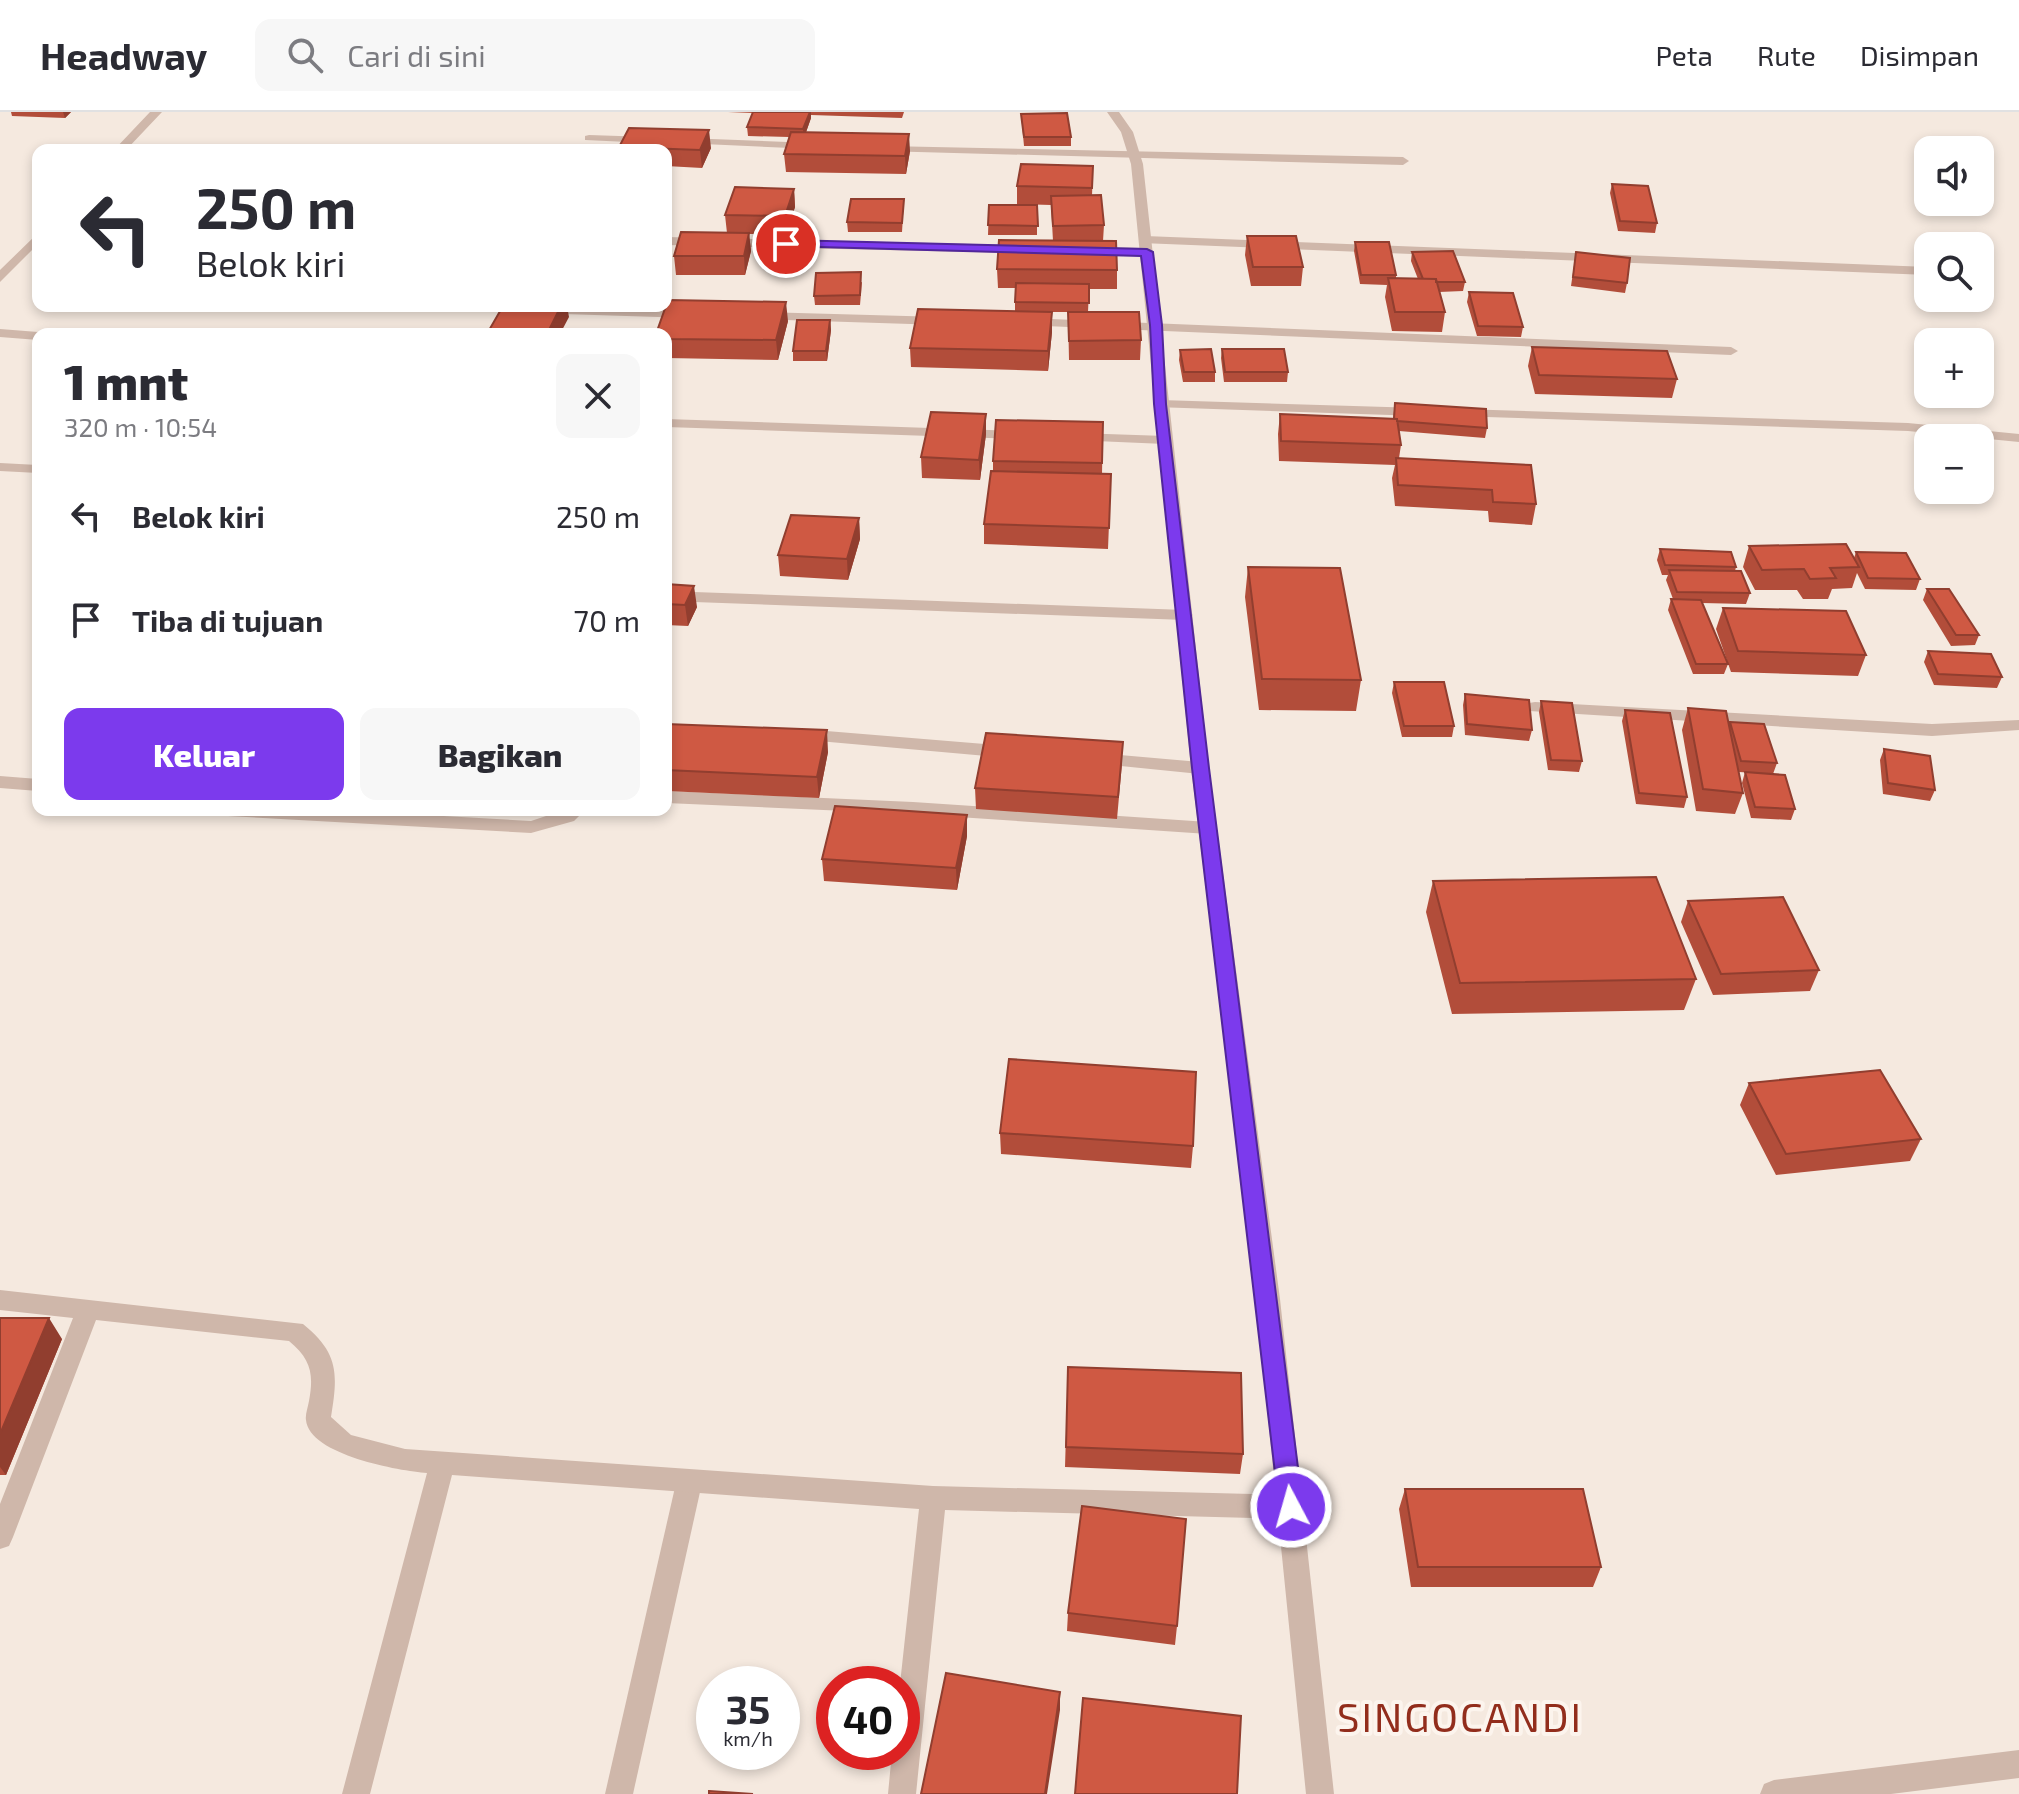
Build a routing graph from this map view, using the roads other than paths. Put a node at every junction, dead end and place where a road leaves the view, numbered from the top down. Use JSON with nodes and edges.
{"nodes":[{"id":1,"x":156,"y":112,"type":"edge"},
{"id":2,"x":1113,"y":112,"type":"edge"},
{"id":3,"x":589,"y":138,"type":"dead end"},
{"id":4,"x":126,"y":144,"type":"edge"},
{"id":5,"x":827,"y":146,"type":"edge"},
{"id":6,"x":874,"y":148,"type":"edge"},
{"id":7,"x":1135,"y":156,"type":"junction"},
{"id":8,"x":1403,"y":161,"type":"dead end"},
{"id":9,"x":672,"y":241,"type":"edge"},
{"id":10,"x":32,"y":243,"type":"edge"},
{"id":11,"x":1146,"y":246,"type":"junction"},
{"id":12,"x":1038,"y":250,"type":"edge"},
{"id":13,"x":1069,"y":250,"type":"edge"},
{"id":14,"x":1914,"y":271,"type":"edge"},
{"id":15,"x":0,"y":278,"type":"edge"},
{"id":16,"x":635,"y":312,"type":"edge"},
{"id":17,"x":705,"y":314,"type":"edge"},
{"id":18,"x":752,"y":316,"type":"edge"},
{"id":19,"x":956,"y":321,"type":"edge"},
{"id":20,"x":1018,"y":322,"type":"edge"},
{"id":21,"x":1156,"y":325,"type":"junction"},
{"id":22,"x":0,"y":333,"type":"edge"},
{"id":23,"x":32,"y":336,"type":"edge"},
{"id":24,"x":1731,"y":351,"type":"dead end"},
{"id":25,"x":1160,"y":404,"type":"junction"},
{"id":26,"x":672,"y":423,"type":"edge"},
{"id":27,"x":2019,"y":438,"type":"edge"},
{"id":28,"x":1165,"y":440,"type":"junction"},
{"id":29,"x":0,"y":467,"type":"edge"},
{"id":30,"x":32,"y":469,"type":"edge"},
{"id":31,"x":672,"y":596,"type":"edge"},
{"id":32,"x":1185,"y":615,"type":"junction"},
{"id":33,"x":1535,"y":707,"type":"dead end"},
{"id":34,"x":2019,"y":725,"type":"edge"},
{"id":35,"x":776,"y":733,"type":"edge"},
{"id":36,"x":1028,"y":754,"type":"edge"},
{"id":37,"x":1075,"y":757,"type":"edge"},
{"id":38,"x":1200,"y":768,"type":"junction"},
{"id":39,"x":0,"y":782,"type":"edge"},
{"id":40,"x":32,"y":785,"type":"edge"},
{"id":41,"x":672,"y":797,"type":"edge"},
{"id":42,"x":304,"y":816,"type":"edge"},
{"id":43,"x":568,"y":816,"type":"edge"},
{"id":44,"x":1208,"y":828,"type":"junction"},
{"id":45,"x":0,"y":1300,"type":"edge"},
{"id":46,"x":88,"y":1309,"type":"junction"},
{"id":47,"x":442,"y":1465,"type":"junction"},
{"id":48,"x":689,"y":1483,"type":"junction"},
{"id":49,"x":933,"y":1498,"type":"junction"},
{"id":50,"x":1291,"y":1507,"type":"junction"},
{"id":51,"x":0,"y":1537,"type":"edge"},
{"id":52,"x":2019,"y":1764,"type":"edge"},
{"id":53,"x":356,"y":1794,"type":"edge"},
{"id":54,"x":619,"y":1794,"type":"edge"},
{"id":55,"x":902,"y":1794,"type":"edge"},
{"id":56,"x":1320,"y":1794,"type":"edge"},
{"id":57,"x":1774,"y":1794,"type":"edge"}],
"edges":[{"from":1,"to":4,"type":"street"},
{"from":2,"to":7,"type":"street"},
{"from":3,"to":5,"type":"street"},
{"from":6,"to":7,"type":"street"},
{"from":7,"to":8,"type":"street"},
{"from":7,"to":11,"type":"street"},
{"from":9,"to":12,"type":"street"},
{"from":10,"to":15,"type":"street"},
{"from":11,"to":13,"type":"street"},
{"from":11,"to":14,"type":"street"},
{"from":11,"to":21,"type":"street"},
{"from":16,"to":17,"type":"street"},
{"from":18,"to":19,"type":"street"},
{"from":20,"to":21,"type":"street"},
{"from":21,"to":24,"type":"street"},
{"from":21,"to":25,"type":"street"},
{"from":22,"to":23,"type":"street"},
{"from":25,"to":27,"type":"street"},
{"from":25,"to":28,"type":"street"},
{"from":26,"to":28,"type":"street"},
{"from":28,"to":32,"type":"street"},
{"from":29,"to":30,"type":"street"},
{"from":31,"to":32,"type":"street"},
{"from":32,"to":38,"type":"street"},
{"from":33,"to":34,"type":"street"},
{"from":35,"to":36,"type":"street"},
{"from":37,"to":38,"type":"street"},
{"from":38,"to":44,"type":"street"},
{"from":39,"to":40,"type":"street"},
{"from":41,"to":44,"type":"street"},
{"from":42,"to":43,"type":"street"},
{"from":44,"to":50,"type":"street"},
{"from":45,"to":46,"type":"street"},
{"from":46,"to":47,"type":"street"},
{"from":46,"to":51,"type":"street"},
{"from":47,"to":48,"type":"street"},
{"from":47,"to":53,"type":"street"},
{"from":48,"to":49,"type":"street"},
{"from":48,"to":54,"type":"street"},
{"from":49,"to":50,"type":"street"},
{"from":49,"to":55,"type":"street"},
{"from":50,"to":56,"type":"street"},
{"from":52,"to":57,"type":"street"}]}
